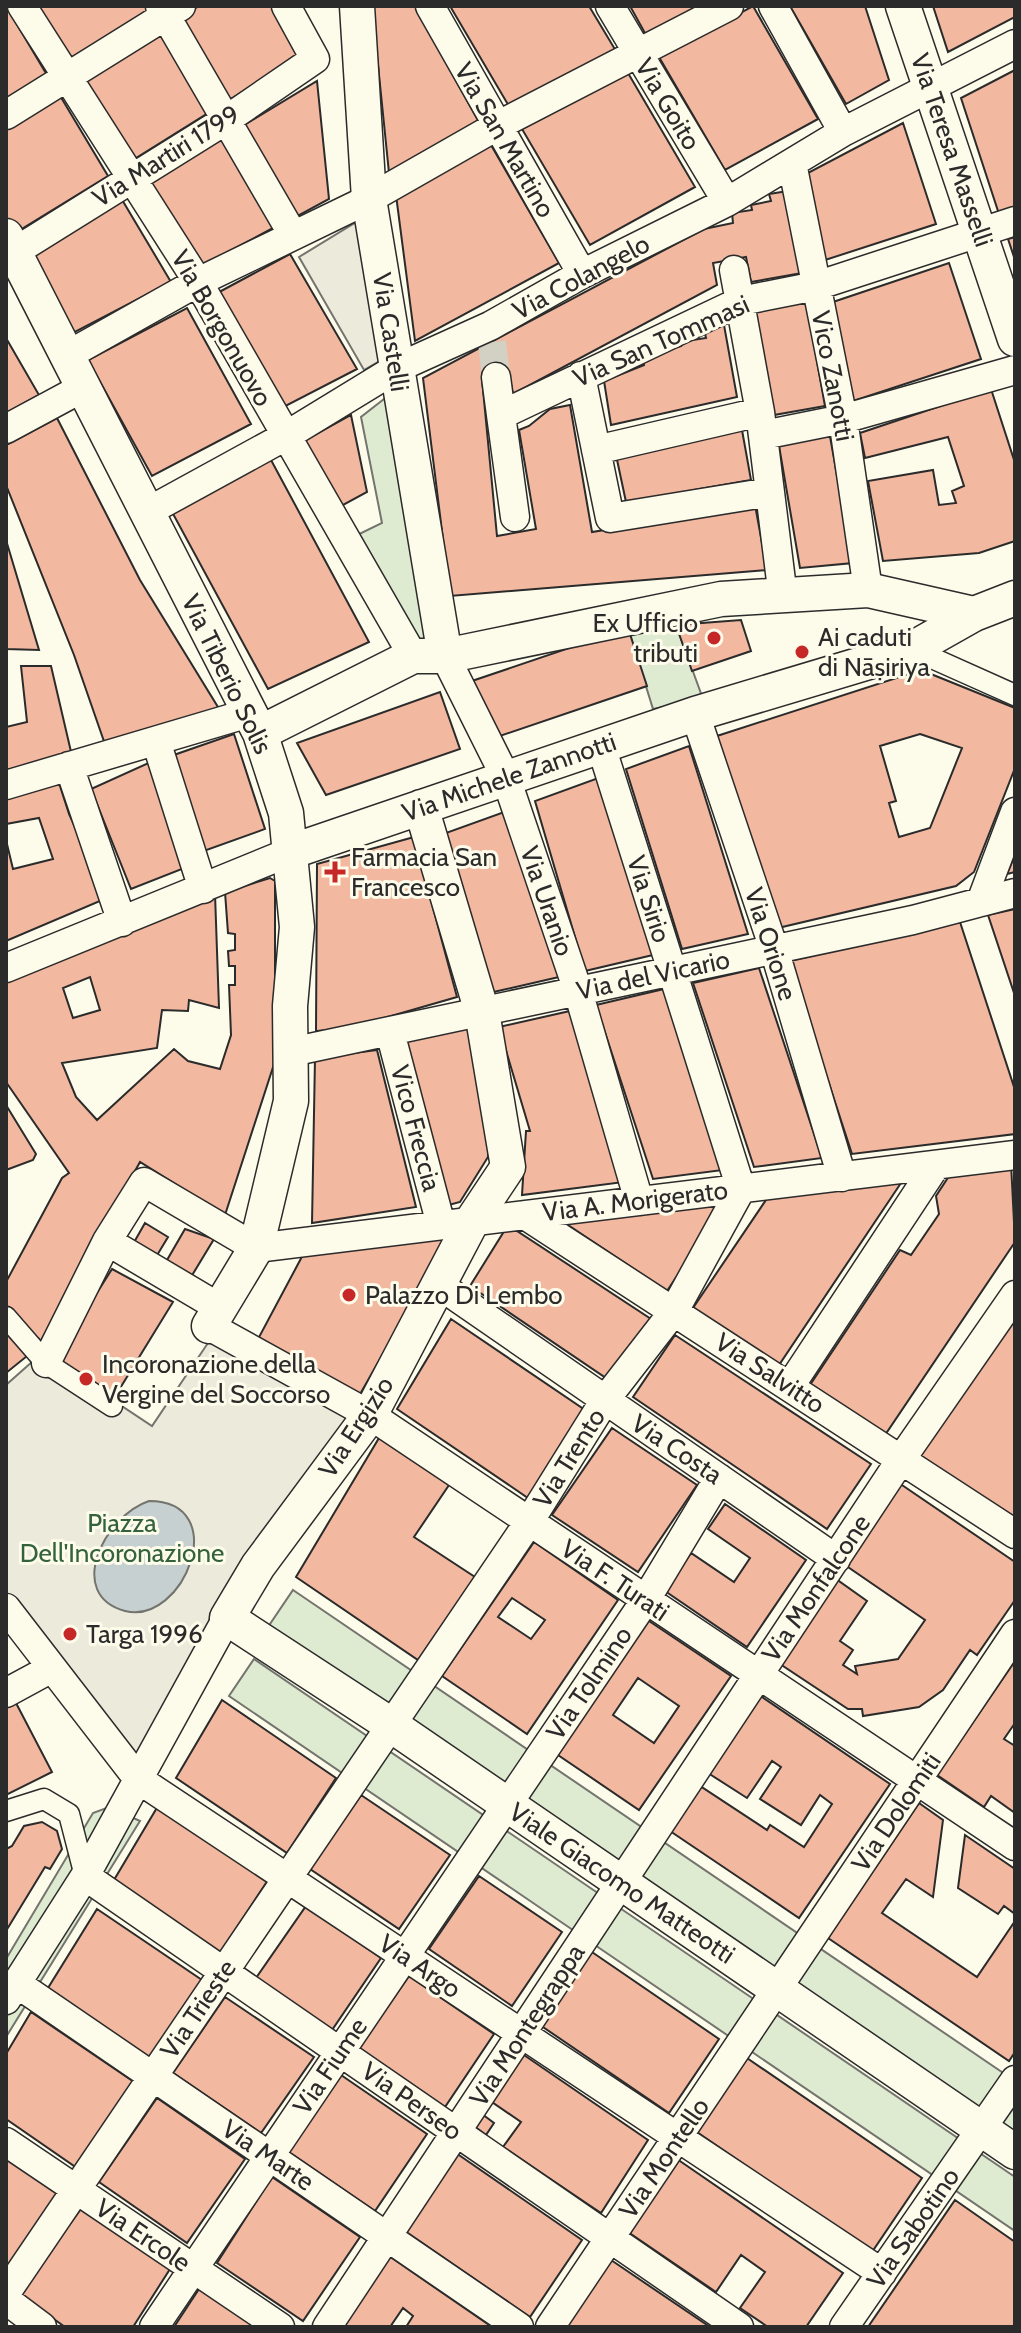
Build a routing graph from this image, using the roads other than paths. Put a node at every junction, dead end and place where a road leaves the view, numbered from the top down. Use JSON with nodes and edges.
{"nodes":[{"id":1,"x":22,"y":6,"type":"edge"},
{"id":2,"x":286,"y":6,"type":"edge"},
{"id":3,"x":357,"y":6,"type":"edge"},
{"id":4,"x":430,"y":6,"type":"edge"},
{"id":5,"x":610,"y":6,"type":"edge"},
{"id":6,"x":729,"y":6,"type":"edge"},
{"id":7,"x":773,"y":6,"type":"edge"},
{"id":8,"x":903,"y":6,"type":"edge"},
{"id":9,"x":169,"y":9,"type":"edge"},
{"id":10,"x":1015,"y":44,"type":"edge"},
{"id":11,"x":639,"y":55,"type":"junction"},
{"id":12,"x":66,"y":77,"type":"junction"},
{"id":13,"x":931,"y":88,"type":"junction"},
{"id":14,"x":6,"y":115,"type":"edge"},
{"id":15,"x":226,"y":120,"type":"junction"},
{"id":16,"x":497,"y":126,"type":"junction"},
{"id":17,"x":843,"y":132,"type":"junction"},
{"id":18,"x":792,"y":163,"type":"junction"},
{"id":19,"x":130,"y":179,"type":"junction"},
{"id":20,"x":369,"y":199,"type":"junction"},
{"id":21,"x":727,"y":202,"type":"junction"},
{"id":22,"x":1015,"y":221,"type":"edge"},
{"id":23,"x":979,"y":232,"type":"junction"},
{"id":24,"x":293,"y":235,"type":"junction"},
{"id":25,"x":11,"y":243,"type":"edge"},
{"id":26,"x":734,"y":270,"type":"dead end"},
{"id":27,"x":582,"y":274,"type":"junction"},
{"id":28,"x":198,"y":282,"type":"junction"},
{"id":29,"x":816,"y":286,"type":"junction"},
{"id":30,"x":741,"y":301,"type":"junction"},
{"id":31,"x":1015,"y":339,"type":"edge"},
{"id":32,"x":68,"y":355,"type":"junction"},
{"id":33,"x":397,"y":368,"type":"junction"},
{"id":34,"x":1015,"y":370,"type":"edge"},
{"id":35,"x":581,"y":376,"type":"junction"},
{"id":36,"x":496,"y":377,"type":"tunnel mouth"},
{"id":37,"x":84,"y":387,"type":"junction"},
{"id":38,"x":501,"y":415,"type":"junction"},
{"id":39,"x":843,"y":419,"type":"junction"},
{"id":40,"x":762,"y":423,"type":"junction"},
{"id":41,"x":6,"y":429,"type":"edge"},
{"id":42,"x":284,"y":437,"type":"junction"},
{"id":43,"x":596,"y":450,"type":"junction"},
{"id":44,"x":770,"y":492,"type":"junction"},
{"id":45,"x":147,"y":512,"type":"junction"},
{"id":46,"x":515,"y":517,"type":"dead end"},
{"id":47,"x":868,"y":590,"type":"junction"},
{"id":48,"x":783,"y":597,"type":"junction"},
{"id":49,"x":1015,"y":598,"type":"edge"},
{"id":50,"x":974,"y":614,"type":"junction"},
{"id":51,"x":912,"y":649,"type":"junction"},
{"id":52,"x":429,"y":656,"type":"junction"},
{"id":53,"x":1015,"y":695,"type":"edge"},
{"id":54,"x":695,"y":714,"type":"junction"},
{"id":55,"x":254,"y":723,"type":"junction"},
{"id":56,"x":156,"y":741,"type":"junction"},
{"id":57,"x":601,"y":746,"type":"junction"},
{"id":58,"x":69,"y":766,"type":"junction"},
{"id":59,"x":506,"y":778,"type":"junction"},
{"id":60,"x":6,"y":785,"type":"edge"},
{"id":61,"x":421,"y":807,"type":"junction"},
{"id":62,"x":1015,"y":812,"type":"edge"},
{"id":63,"x":290,"y":852,"type":"junction"},
{"id":64,"x":203,"y":889,"type":"junction"},
{"id":65,"x":1015,"y":893,"type":"edge"},
{"id":66,"x":981,"y":902,"type":"junction"},
{"id":67,"x":122,"y":922,"type":"junction"},
{"id":68,"x":774,"y":949,"type":"junction"},
{"id":69,"x":6,"y":968,"type":"edge"},
{"id":70,"x":672,"y":971,"type":"junction"},
{"id":71,"x":578,"y":991,"type":"junction"},
{"id":72,"x":482,"y":1012,"type":"junction"},
{"id":73,"x":390,"y":1032,"type":"junction"},
{"id":74,"x":291,"y":1052,"type":"junction"},
{"id":75,"x":1015,"y":1155,"type":"edge"},
{"id":76,"x":936,"y":1165,"type":"junction"},
{"id":77,"x":842,"y":1177,"type":"junction"},
{"id":78,"x":741,"y":1189,"type":"junction"},
{"id":79,"x":639,"y":1201,"type":"junction"},
{"id":80,"x":525,"y":1215,"type":"junction"},
{"id":81,"x":457,"y":1223,"type":"junction"},
{"id":82,"x":107,"y":1241,"type":"junction"},
{"id":83,"x":256,"y":1248,"type":"junction"},
{"id":84,"x":439,"y":1285,"type":"junction"},
{"id":85,"x":1015,"y":1295,"type":"edge"},
{"id":86,"x":674,"y":1311,"type":"junction"},
{"id":87,"x":6,"y":1317,"type":"edge"},
{"id":88,"x":214,"y":1317,"type":"junction"},
{"id":89,"x":46,"y":1363,"type":"junction"},
{"id":90,"x":790,"y":1386,"type":"junction"},
{"id":91,"x":605,"y":1400,"type":"junction"},
{"id":92,"x":112,"y":1406,"type":"dead end"},
{"id":93,"x":370,"y":1415,"type":"junction"},
{"id":94,"x":902,"y":1458,"type":"junction"},
{"id":95,"x":719,"y":1478,"type":"junction"},
{"id":96,"x":529,"y":1522,"type":"junction"},
{"id":97,"x":1015,"y":1534,"type":"edge"},
{"id":98,"x":836,"y":1559,"type":"junction"},
{"id":99,"x":645,"y":1601,"type":"junction"},
{"id":100,"x":6,"y":1608,"type":"edge"},
{"id":101,"x":227,"y":1618,"type":"junction"},
{"id":102,"x":1015,"y":1634,"type":"edge"},
{"id":103,"x":52,"y":1668,"type":"junction"},
{"id":104,"x":758,"y":1676,"type":"junction"},
{"id":105,"x":6,"y":1693,"type":"edge"},
{"id":106,"x":391,"y":1725,"type":"junction"},
{"id":107,"x":138,"y":1779,"type":"junction"},
{"id":108,"x":918,"y":1780,"type":"junction"},
{"id":109,"x":506,"y":1804,"type":"junction"},
{"id":110,"x":6,"y":1811,"type":"edge"},
{"id":111,"x":1015,"y":1846,"type":"edge"},
{"id":112,"x":85,"y":1876,"type":"junction"},
{"id":113,"x":287,"y":1878,"type":"junction"},
{"id":114,"x":621,"y":1883,"type":"junction"},
{"id":115,"x":404,"y":1956,"type":"junction"},
{"id":116,"x":224,"y":1972,"type":"junction"},
{"id":117,"x":778,"y":1990,"type":"junction"},
{"id":118,"x":11,"y":1992,"type":"edge"},
{"id":119,"x":521,"y":2034,"type":"junction"},
{"id":120,"x":340,"y":2051,"type":"junction"},
{"id":121,"x":153,"y":2077,"type":"junction"},
{"id":122,"x":1015,"y":2080,"type":"edge"},
{"id":123,"x":981,"y":2129,"type":"junction"},
{"id":124,"x":457,"y":2132,"type":"junction"},
{"id":125,"x":678,"y":2138,"type":"junction"},
{"id":126,"x":6,"y":2142,"type":"edge"},
{"id":127,"x":1015,"y":2152,"type":"edge"},
{"id":128,"x":269,"y":2156,"type":"junction"},
{"id":129,"x":76,"y":2190,"type":"junction"},
{"id":130,"x":387,"y":2237,"type":"junction"},
{"id":131,"x":610,"y":2238,"type":"junction"},
{"id":132,"x":193,"y":2269,"type":"junction"},
{"id":133,"x":882,"y":2273,"type":"junction"},
{"id":134,"x":6,"y":2293,"type":"edge"},
{"id":135,"x":6,"y":2300,"type":"edge"},
{"id":136,"x":42,"y":2327,"type":"edge"},
{"id":137,"x":154,"y":2327,"type":"edge"},
{"id":138,"x":280,"y":2327,"type":"edge"},
{"id":139,"x":327,"y":2327,"type":"edge"},
{"id":140,"x":519,"y":2327,"type":"edge"},
{"id":141,"x":550,"y":2327,"type":"edge"},
{"id":142,"x":739,"y":2327,"type":"edge"},
{"id":143,"x":844,"y":2327,"type":"edge"}],
"edges":[{"from":1,"to":12,"type":"street","name":"Via Borgonuovo"},
{"from":2,"to":15,"type":"street","name":"Via Martiri 1799"},
{"from":3,"to":20,"type":"street","name":"Via Castelli"},
{"from":4,"to":16,"type":"street","name":"Via San Martino"},
{"from":5,"to":11,"type":"street","name":"Via Goito"},
{"from":6,"to":11,"type":"street"},
{"from":7,"to":17,"type":"street"},
{"from":8,"to":13,"type":"street","name":"Via Teresa Masselli"},
{"from":9,"to":12,"type":"street"},
{"from":9,"to":15,"type":"street"},
{"from":10,"to":13,"type":"street","name":"Via Colangelo"},
{"from":11,"to":16,"type":"street"},
{"from":11,"to":21,"type":"street","name":"Via Goito"},
{"from":12,"to":14,"type":"street"},
{"from":12,"to":19,"type":"street","name":"Via Borgonuovo"},
{"from":13,"to":17,"type":"street","name":"Via Colangelo"},
{"from":13,"to":23,"type":"street","name":"Via Teresa Masselli"},
{"from":15,"to":19,"type":"street","name":"Via Martiri 1799"},
{"from":15,"to":24,"type":"street"},
{"from":16,"to":20,"type":"street"},
{"from":16,"to":27,"type":"street","name":"Via San Martino"},
{"from":17,"to":18,"type":"street","name":"Via Colangelo"},
{"from":18,"to":21,"type":"street","name":"Via Colangelo"},
{"from":18,"to":29,"type":"street","name":"Vico Zanotti"},
{"from":19,"to":25,"type":"street","name":"Via Martiri 1799"},
{"from":19,"to":28,"type":"street","name":"Via Borgonuovo"},
{"from":20,"to":24,"type":"street"},
{"from":20,"to":33,"type":"street","name":"Via Castelli"},
{"from":21,"to":27,"type":"street","name":"Via Colangelo"},
{"from":22,"to":23,"type":"street","name":"Via San Tommasi"},
{"from":23,"to":29,"type":"street","name":"Via San Tommasi"},
{"from":23,"to":31,"type":"street","name":"Via Teresa Masselli"},
{"from":24,"to":28,"type":"street"},
{"from":25,"to":32,"type":"street","name":"Via Tiberio Solis"},
{"from":26,"to":30,"type":"street"},
{"from":27,"to":33,"type":"street","name":"Via Colangelo"},
{"from":28,"to":32,"type":"street"},
{"from":28,"to":42,"type":"street","name":"Via Borgonuovo"},
{"from":29,"to":30,"type":"street","name":"Via San Tommasi"},
{"from":29,"to":39,"type":"street","name":"Vico Zanotti"},
{"from":30,"to":35,"type":"street","name":"Via San Tommasi"},
{"from":30,"to":40,"type":"street"},
{"from":32,"to":37,"type":"street","name":"Via Tiberio Solis"},
{"from":33,"to":42,"type":"street","name":"Via Colangelo"},
{"from":33,"to":52,"type":"street","name":"Via Castelli"},
{"from":34,"to":39,"type":"street"},
{"from":35,"to":38,"type":"street","name":"Via San Tommasi"},
{"from":35,"to":43,"type":"street"},
{"from":36,"to":38,"type":"street"},
{"from":37,"to":41,"type":"street"},
{"from":37,"to":45,"type":"street","name":"Via Tiberio Solis"},
{"from":38,"to":46,"type":"street"},
{"from":39,"to":40,"type":"street"},
{"from":39,"to":47,"type":"street","name":"Vico Zanotti"},
{"from":40,"to":43,"type":"street"},
{"from":40,"to":44,"type":"street"},
{"from":42,"to":45,"type":"street","name":"Via Colangelo"},
{"from":42,"to":52,"type":"street","name":"Via Borgonuovo"},
{"from":43,"to":44,"type":"street"},
{"from":44,"to":48,"type":"street"},
{"from":45,"to":55,"type":"street","name":"Via Tiberio Solis"},
{"from":47,"to":48,"type":"street"},
{"from":47,"to":50,"type":"street"},
{"from":48,"to":52,"type":"street"},
{"from":49,"to":50,"type":"street","name":"Via Michele Zannotti"},
{"from":50,"to":51,"type":"street","name":"Via Michele Zannotti"},
{"from":51,"to":53,"type":"street"},
{"from":51,"to":54,"type":"street","name":"Via Michele Zannotti"},
{"from":52,"to":55,"type":"street"},
{"from":52,"to":59,"type":"street","name":"Via Uranio"},
{"from":54,"to":57,"type":"street","name":"Via Michele Zannotti"},
{"from":54,"to":68,"type":"street","name":"Via Orione"},
{"from":55,"to":56,"type":"street"},
{"from":55,"to":63,"type":"street","name":"Via Tiberio Solis"},
{"from":56,"to":58,"type":"street"},
{"from":56,"to":64,"type":"street"},
{"from":57,"to":59,"type":"street","name":"Via Michele Zannotti"},
{"from":57,"to":70,"type":"street","name":"Via Sirio"},
{"from":58,"to":60,"type":"street"},
{"from":58,"to":67,"type":"street"},
{"from":59,"to":61,"type":"street","name":"Via Michele Zannotti"},
{"from":59,"to":71,"type":"street","name":"Via Uranio"},
{"from":61,"to":63,"type":"street","name":"Via Michele Zannotti"},
{"from":61,"to":72,"type":"street","name":"Via Ergizio"},
{"from":62,"to":66,"type":"street"},
{"from":63,"to":64,"type":"street","name":"Via Michele Zannotti"},
{"from":63,"to":74,"type":"street","name":"Via Tiberio Solis"},
{"from":64,"to":67,"type":"street","name":"Via Michele Zannotti"},
{"from":65,"to":66,"type":"street","name":"Via del Vicario"},
{"from":66,"to":68,"type":"street","name":"Via del Vicario"},
{"from":67,"to":69,"type":"street","name":"Via Michele Zannotti"},
{"from":68,"to":70,"type":"street","name":"Via del Vicario"},
{"from":68,"to":77,"type":"street","name":"Via Orione"},
{"from":70,"to":71,"type":"street","name":"Via del Vicario"},
{"from":70,"to":78,"type":"street","name":"Via Sirio"},
{"from":71,"to":72,"type":"street","name":"Via del Vicario"},
{"from":71,"to":79,"type":"street","name":"Via Uranio"},
{"from":72,"to":73,"type":"street","name":"Via del Vicario"},
{"from":72,"to":81,"type":"street","name":"Via Ergizio"},
{"from":73,"to":74,"type":"street","name":"Via del Vicario"},
{"from":73,"to":81,"type":"street","name":"Vico Freccia"},
{"from":74,"to":83,"type":"street","name":"Via Tiberio Solis"},
{"from":75,"to":76,"type":"street","name":"Via A. Morigerato"},
{"from":76,"to":77,"type":"street","name":"Via A. Morigerato"},
{"from":76,"to":90,"type":"street"},
{"from":77,"to":78,"type":"street","name":"Via A. Morigerato"},
{"from":78,"to":79,"type":"street","name":"Via A. Morigerato"},
{"from":78,"to":86,"type":"street","name":"Via Trento"},
{"from":79,"to":80,"type":"street","name":"Via A. Morigerato"},
{"from":80,"to":81,"type":"street","name":"Via A. Morigerato"},
{"from":80,"to":86,"type":"street","name":"Via Salvitto"},
{"from":81,"to":83,"type":"street","name":"Via A. Morigerato"},
{"from":81,"to":84,"type":"street","name":"Via Ergizio"},
{"from":82,"to":83,"type":"street"},
{"from":82,"to":88,"type":"street","name":"Via F. Turati"},
{"from":82,"to":89,"type":"street"},
{"from":83,"to":88,"type":"street","name":"Via Tiberio Solis"},
{"from":84,"to":91,"type":"street","name":"Via Costa"},
{"from":84,"to":93,"type":"street","name":"Via Ergizio"},
{"from":85,"to":94,"type":"street","name":"Via Monfalcone"},
{"from":86,"to":90,"type":"street","name":"Via Salvitto"},
{"from":86,"to":91,"type":"street","name":"Via Trento"},
{"from":87,"to":89,"type":"street"},
{"from":88,"to":93,"type":"street","name":"Via F. Turati"},
{"from":89,"to":92,"type":"street"},
{"from":90,"to":94,"type":"street","name":"Via Salvitto"},
{"from":91,"to":95,"type":"street","name":"Via Costa"},
{"from":91,"to":96,"type":"street","name":"Via Trento"},
{"from":93,"to":96,"type":"street","name":"Via F. Turati"},
{"from":93,"to":101,"type":"street","name":"Via Ergizio"},
{"from":94,"to":97,"type":"street","name":"Via Salvitto"},
{"from":94,"to":98,"type":"street","name":"Via Monfalcone"},
{"from":95,"to":98,"type":"street","name":"Via Costa"},
{"from":95,"to":99,"type":"street","name":"Via Tolmino"},
{"from":96,"to":99,"type":"street","name":"Via F. Turati"},
{"from":96,"to":106,"type":"street","name":"Via Trento"},
{"from":98,"to":104,"type":"street","name":"Via Monfalcone"},
{"from":99,"to":104,"type":"street","name":"Via F. Turati"},
{"from":99,"to":109,"type":"street","name":"Via Tolmino"},
{"from":100,"to":103,"type":"street","name":"Via Argo"},
{"from":101,"to":106,"type":"street","name":"Viale Giacomo Matteotti"},
{"from":101,"to":107,"type":"street","name":"Via Ergizio"},
{"from":102,"to":108,"type":"street","name":"Via Dolomiti"},
{"from":103,"to":105,"type":"street"},
{"from":103,"to":107,"type":"street","name":"Via Argo"},
{"from":104,"to":108,"type":"street","name":"Via F. Turati"},
{"from":104,"to":114,"type":"street","name":"Via Monfalcone"},
{"from":106,"to":109,"type":"street","name":"Viale Giacomo Matteotti"},
{"from":106,"to":113,"type":"street","name":"Via Trieste"},
{"from":107,"to":112,"type":"street","name":"Via Ergizio"},
{"from":107,"to":113,"type":"street","name":"Via Argo"},
{"from":108,"to":111,"type":"street","name":"Via F. Turati"},
{"from":108,"to":117,"type":"street","name":"Via Dolomiti"},
{"from":109,"to":114,"type":"street","name":"Viale Giacomo Matteotti"},
{"from":109,"to":115,"type":"street","name":"Via Fiume"},
{"from":110,"to":112,"type":"street"},
{"from":112,"to":116,"type":"street","name":"Via Perseo"},
{"from":112,"to":118,"type":"street","name":"Via Ergizio"},
{"from":113,"to":115,"type":"street","name":"Via Argo"},
{"from":113,"to":116,"type":"street","name":"Via Trieste"},
{"from":114,"to":117,"type":"street","name":"Viale Giacomo Matteotti"},
{"from":114,"to":119,"type":"street","name":"Via Montegrappa"},
{"from":115,"to":119,"type":"street","name":"Via Argo"},
{"from":115,"to":120,"type":"street","name":"Via Fiume"},
{"from":116,"to":120,"type":"street","name":"Via Perseo"},
{"from":116,"to":121,"type":"street","name":"Via Trieste"},
{"from":117,"to":123,"type":"street","name":"Viale Giacomo Matteotti"},
{"from":117,"to":125,"type":"street","name":"Via Montello"},
{"from":118,"to":121,"type":"street","name":"Via Marte"},
{"from":119,"to":124,"type":"street","name":"Via Montegrappa"},
{"from":119,"to":125,"type":"street","name":"Via Argo"},
{"from":120,"to":124,"type":"street","name":"Via Perseo"},
{"from":120,"to":128,"type":"street","name":"Via Fiume"},
{"from":121,"to":128,"type":"street","name":"Via Marte"},
{"from":121,"to":129,"type":"street","name":"Via Trieste"},
{"from":122,"to":123,"type":"street","name":"Via Sabotino"},
{"from":123,"to":127,"type":"street","name":"Viale Giacomo Matteotti"},
{"from":123,"to":133,"type":"street","name":"Via Sabotino"},
{"from":124,"to":130,"type":"street","name":"Via Montegrappa"},
{"from":124,"to":131,"type":"street","name":"Via Perseo"},
{"from":125,"to":131,"type":"street","name":"Via Montello"},
{"from":125,"to":133,"type":"street","name":"Via Argo"},
{"from":126,"to":129,"type":"street","name":"Via Ercole"},
{"from":128,"to":130,"type":"street","name":"Via Marte"},
{"from":128,"to":132,"type":"street","name":"Via Fiume"},
{"from":129,"to":132,"type":"street","name":"Via Ercole"},
{"from":129,"to":134,"type":"street","name":"Via Trieste"},
{"from":130,"to":139,"type":"street","name":"Via Montegrappa"},
{"from":130,"to":140,"type":"street","name":"Via Marte"},
{"from":131,"to":141,"type":"street","name":"Via Montello"},
{"from":131,"to":142,"type":"street","name":"Via Perseo"},
{"from":132,"to":137,"type":"street","name":"Via Fiume"},
{"from":132,"to":138,"type":"street","name":"Via Ercole"},
{"from":133,"to":143,"type":"street","name":"Via Sabotino"},
{"from":135,"to":136,"type":"street"}]}
